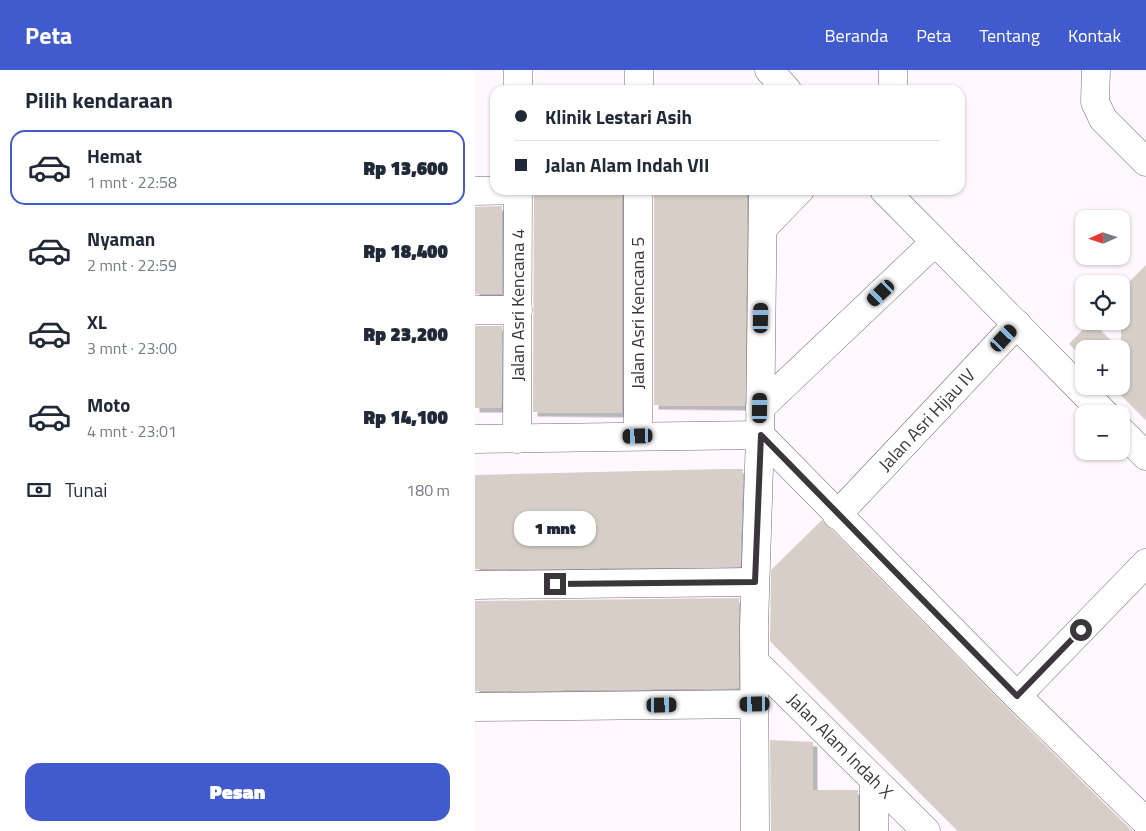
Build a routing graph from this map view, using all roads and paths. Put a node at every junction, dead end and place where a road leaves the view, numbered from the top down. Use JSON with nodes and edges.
{"nodes":[{"id":1,"x":518,"y":70,"type":"edge"},
{"id":2,"x":639,"y":70,"type":"edge"},
{"id":3,"x":767,"y":70,"type":"edge"},
{"id":4,"x":893,"y":70,"type":"edge"},
{"id":5,"x":1096,"y":70,"type":"edge"},
{"id":6,"x":518,"y":85,"type":"edge"},
{"id":7,"x":639,"y":85,"type":"edge"},
{"id":8,"x":766,"y":85,"type":"edge"},
{"id":9,"x":782,"y":85,"type":"edge"},
{"id":10,"x":893,"y":85,"type":"edge"},
{"id":11,"x":1146,"y":162,"type":"edge"},
{"id":12,"x":475,"y":191,"type":"edge"},
{"id":13,"x":490,"y":191,"type":"edge"},
{"id":14,"x":517,"y":195,"type":"edge"},
{"id":15,"x":639,"y":195,"type":"edge"},
{"id":16,"x":763,"y":195,"type":"edge"},
{"id":17,"x":795,"y":195,"type":"edge"},
{"id":18,"x":891,"y":195,"type":"edge"},
{"id":19,"x":763,"y":228,"type":"junction"},
{"id":20,"x":935,"y":242,"type":"junction"},
{"id":21,"x":475,"y":310,"type":"edge"},
{"id":22,"x":518,"y":310,"type":"junction"},
{"id":23,"x":1017,"y":324,"type":"junction"},
{"id":24,"x":1096,"y":405,"type":"edge"},
{"id":25,"x":760,"y":408,"type":"junction"},
{"id":26,"x":517,"y":429,"type":"junction"},
{"id":27,"x":761,"y":435,"type":"junction"},
{"id":28,"x":638,"y":436,"type":"junction"},
{"id":29,"x":475,"y":438,"type":"edge"},
{"id":30,"x":1130,"y":440,"type":"edge"},
{"id":31,"x":1146,"y":456,"type":"edge"},
{"id":32,"x":837,"y":515,"type":"junction"},
{"id":33,"x":1146,"y":563,"type":"edge"},
{"id":34,"x":755,"y":582,"type":"junction"},
{"id":35,"x":475,"y":584,"type":"edge"},
{"id":36,"x":755,"y":662,"type":"junction"},
{"id":37,"x":1017,"y":696,"type":"junction"},
{"id":38,"x":755,"y":704,"type":"junction"},
{"id":39,"x":475,"y":707,"type":"edge"},
{"id":40,"x":874,"y":780,"type":"junction"},
{"id":41,"x":1146,"y":822,"type":"edge"},
{"id":42,"x":755,"y":831,"type":"edge"},
{"id":43,"x":874,"y":831,"type":"edge"},
{"id":44,"x":926,"y":831,"type":"edge"}],
"edges":[{"from":1,"to":6,"type":"street"},
{"from":2,"to":7,"type":"street"},
{"from":3,"to":8,"type":"street"},
{"from":3,"to":9,"type":"street"},
{"from":4,"to":10,"type":"street"},
{"from":5,"to":11,"type":"street"},
{"from":12,"to":13,"type":"street"},
{"from":14,"to":22,"type":"street","name":"Jalan Asri Kencana 4"},
{"from":15,"to":28,"type":"street","name":"Jalan Asri Kencana 5"},
{"from":16,"to":19,"type":"street"},
{"from":17,"to":19,"type":"street"},
{"from":18,"to":20,"type":"street"},
{"from":19,"to":25,"type":"street"},
{"from":20,"to":23,"type":"street"},
{"from":20,"to":25,"type":"street"},
{"from":21,"to":22,"type":"street"},
{"from":22,"to":26,"type":"street","name":"Jalan Asri Kencana 4"},
{"from":23,"to":24,"type":"street"},
{"from":23,"to":32,"type":"street","name":"Jalan Asri Hijau IV"},
{"from":25,"to":27,"type":"street"},
{"from":26,"to":28,"type":"street"},
{"from":26,"to":29,"type":"street"},
{"from":27,"to":28,"type":"street"},
{"from":27,"to":32,"type":"street"},
{"from":27,"to":34,"type":"street"},
{"from":30,"to":31,"type":"street"},
{"from":32,"to":37,"type":"street"},
{"from":33,"to":37,"type":"street"},
{"from":34,"to":35,"type":"street"},
{"from":34,"to":36,"type":"street"},
{"from":36,"to":38,"type":"street"},
{"from":36,"to":40,"type":"street","name":"Jalan Alam Indah X"},
{"from":37,"to":41,"type":"street"},
{"from":38,"to":39,"type":"street"},
{"from":38,"to":42,"type":"street"},
{"from":40,"to":43,"type":"street"},
{"from":40,"to":44,"type":"street","name":"Jalan Alam Indah X"}]}
